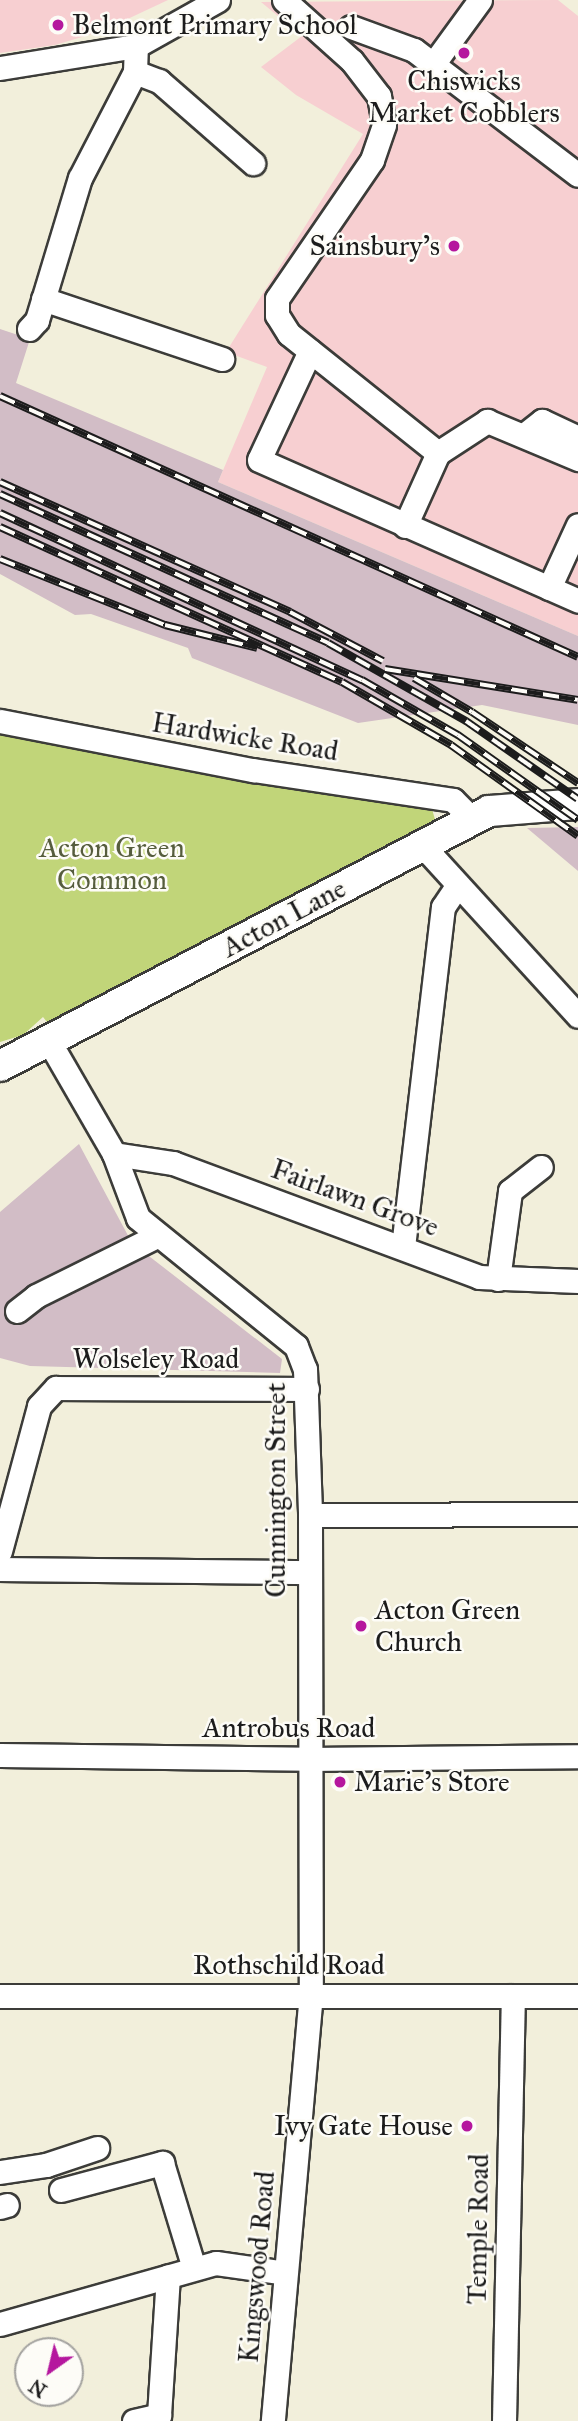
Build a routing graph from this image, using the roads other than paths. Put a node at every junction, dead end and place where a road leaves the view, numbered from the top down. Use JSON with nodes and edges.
{"nodes":[{"id":1,"x":218,"y":0,"type":"edge"},
{"id":2,"x":284,"y":0,"type":"edge"},
{"id":3,"x":480,"y":0,"type":"edge"},
{"id":4,"x":351,"y":27,"type":"dead end"},
{"id":5,"x":127,"y":47,"type":"junction"},
{"id":6,"x":434,"y":64,"type":"junction"},
{"id":7,"x":0,"y":68,"type":"edge"},
{"id":8,"x":135,"y":72,"type":"junction"},
{"id":9,"x":253,"y":163,"type":"dead end"},
{"id":10,"x":578,"y":175,"type":"edge"},
{"id":11,"x":43,"y":299,"type":"junction"},
{"id":12,"x":29,"y":329,"type":"dead end"},
{"id":13,"x":310,"y":351,"type":"junction"},
{"id":14,"x":222,"y":359,"type":"dead end"},
{"id":15,"x":524,"y":435,"type":"junction"},
{"id":16,"x":578,"y":438,"type":"edge"},
{"id":17,"x":438,"y":453,"type":"junction"},
{"id":18,"x":567,"y":454,"type":"edge"},
{"id":19,"x":578,"y":525,"type":"edge"},
{"id":20,"x":405,"y":526,"type":"junction"},
{"id":21,"x":549,"y":588,"type":"junction"},
{"id":22,"x":578,"y":601,"type":"edge"},
{"id":23,"x":0,"y":721,"type":"edge"},
{"id":24,"x":578,"y":804,"type":"edge"},
{"id":25,"x":473,"y":820,"type":"junction"},
{"id":26,"x":422,"y":845,"type":"junction"},
{"id":27,"x":457,"y":886,"type":"junction"},
{"id":28,"x":578,"y":1016,"type":"edge"},
{"id":29,"x":50,"y":1043,"type":"junction"},
{"id":30,"x":0,"y":1066,"type":"edge"},
{"id":31,"x":114,"y":1154,"type":"junction"},
{"id":32,"x":541,"y":1167,"type":"dead end"},
{"id":33,"x":157,"y":1236,"type":"junction"},
{"id":34,"x":403,"y":1247,"type":"junction"},
{"id":35,"x":498,"y":1279,"type":"junction"},
{"id":36,"x":578,"y":1281,"type":"edge"},
{"id":37,"x":17,"y":1311,"type":"dead end"},
{"id":38,"x":307,"y":1389,"type":"junction"},
{"id":39,"x":578,"y":1514,"type":"edge"},
{"id":40,"x":310,"y":1515,"type":"junction"},
{"id":41,"x":0,"y":1552,"type":"edge"},
{"id":42,"x":0,"y":1569,"type":"edge"},
{"id":43,"x":307,"y":1572,"type":"junction"},
{"id":44,"x":0,"y":1755,"type":"edge"},
{"id":45,"x":578,"y":1756,"type":"edge"},
{"id":46,"x":308,"y":1759,"type":"junction"},
{"id":47,"x":311,"y":1993,"type":"junction"},
{"id":48,"x":0,"y":1996,"type":"edge"},
{"id":49,"x":513,"y":1996,"type":"junction"},
{"id":50,"x":578,"y":1996,"type":"edge"},
{"id":51,"x":97,"y":2148,"type":"dead end"},
{"id":52,"x":0,"y":2172,"type":"edge"},
{"id":53,"x":61,"y":2190,"type":"dead end"},
{"id":54,"x":194,"y":2268,"type":"junction"},
{"id":55,"x":285,"y":2273,"type":"junction"},
{"id":56,"x":168,"y":2276,"type":"junction"},
{"id":57,"x":0,"y":2324,"type":"edge"},
{"id":58,"x":134,"y":2421,"type":"edge"},
{"id":59,"x":273,"y":2421,"type":"edge"},
{"id":60,"x":504,"y":2421,"type":"edge"}],
"edges":[{"from":1,"to":5,"type":"street"},
{"from":2,"to":13,"type":"street"},
{"from":3,"to":6,"type":"street"},
{"from":4,"to":6,"type":"street"},
{"from":5,"to":7,"type":"street"},
{"from":5,"to":8,"type":"street"},
{"from":6,"to":10,"type":"street"},
{"from":8,"to":9,"type":"street"},
{"from":8,"to":11,"type":"street"},
{"from":11,"to":12,"type":"street"},
{"from":11,"to":14,"type":"street"},
{"from":13,"to":17,"type":"street"},
{"from":13,"to":20,"type":"street"},
{"from":15,"to":16,"type":"street"},
{"from":15,"to":17,"type":"street"},
{"from":15,"to":18,"type":"street"},
{"from":17,"to":20,"type":"street"},
{"from":19,"to":21,"type":"street"},
{"from":20,"to":21,"type":"street"},
{"from":21,"to":22,"type":"street"},
{"from":23,"to":25,"type":"street","name":"Hardwicke Road"},
{"from":24,"to":25,"type":"main road","name":"Acton Lane"},
{"from":25,"to":26,"type":"main road","name":"Acton Lane"},
{"from":26,"to":27,"type":"street"},
{"from":26,"to":29,"type":"main road","name":"Acton Lane"},
{"from":27,"to":28,"type":"street"},
{"from":27,"to":34,"type":"street"},
{"from":29,"to":30,"type":"main road","name":"Acton Lane"},
{"from":29,"to":31,"type":"street","name":"Cunnington Street"},
{"from":31,"to":33,"type":"street","name":"Cunnington Street"},
{"from":31,"to":34,"type":"street","name":"Fairlawn Grove"},
{"from":32,"to":35,"type":"street"},
{"from":33,"to":37,"type":"street"},
{"from":33,"to":38,"type":"street","name":"Cunnington Street"},
{"from":34,"to":35,"type":"street","name":"Fairlawn Grove"},
{"from":35,"to":36,"type":"street","name":"Fairlawn Grove"},
{"from":38,"to":40,"type":"street","name":"Cunnington Street"},
{"from":38,"to":41,"type":"street","name":"Wolseley Road"},
{"from":39,"to":40,"type":"street"},
{"from":40,"to":43,"type":"street","name":"Cunnington Street"},
{"from":42,"to":43,"type":"street"},
{"from":43,"to":46,"type":"street","name":"Cunnington Street"},
{"from":44,"to":46,"type":"street","name":"Antrobus Road"},
{"from":45,"to":46,"type":"street","name":"Antrobus Road"},
{"from":46,"to":47,"type":"street","name":"Cunnington Street"},
{"from":47,"to":48,"type":"street","name":"Rothschild Road"},
{"from":47,"to":49,"type":"street","name":"Rothschild Road"},
{"from":47,"to":55,"type":"street","name":"Kingswood Road"},
{"from":49,"to":50,"type":"street","name":"Rothschild Road"},
{"from":49,"to":60,"type":"street","name":"Temple Road"},
{"from":51,"to":52,"type":"street"},
{"from":53,"to":54,"type":"street"},
{"from":54,"to":55,"type":"street"},
{"from":54,"to":56,"type":"street"},
{"from":55,"to":59,"type":"street","name":"Kingswood Road"},
{"from":56,"to":57,"type":"street"},
{"from":56,"to":58,"type":"street"}]}
